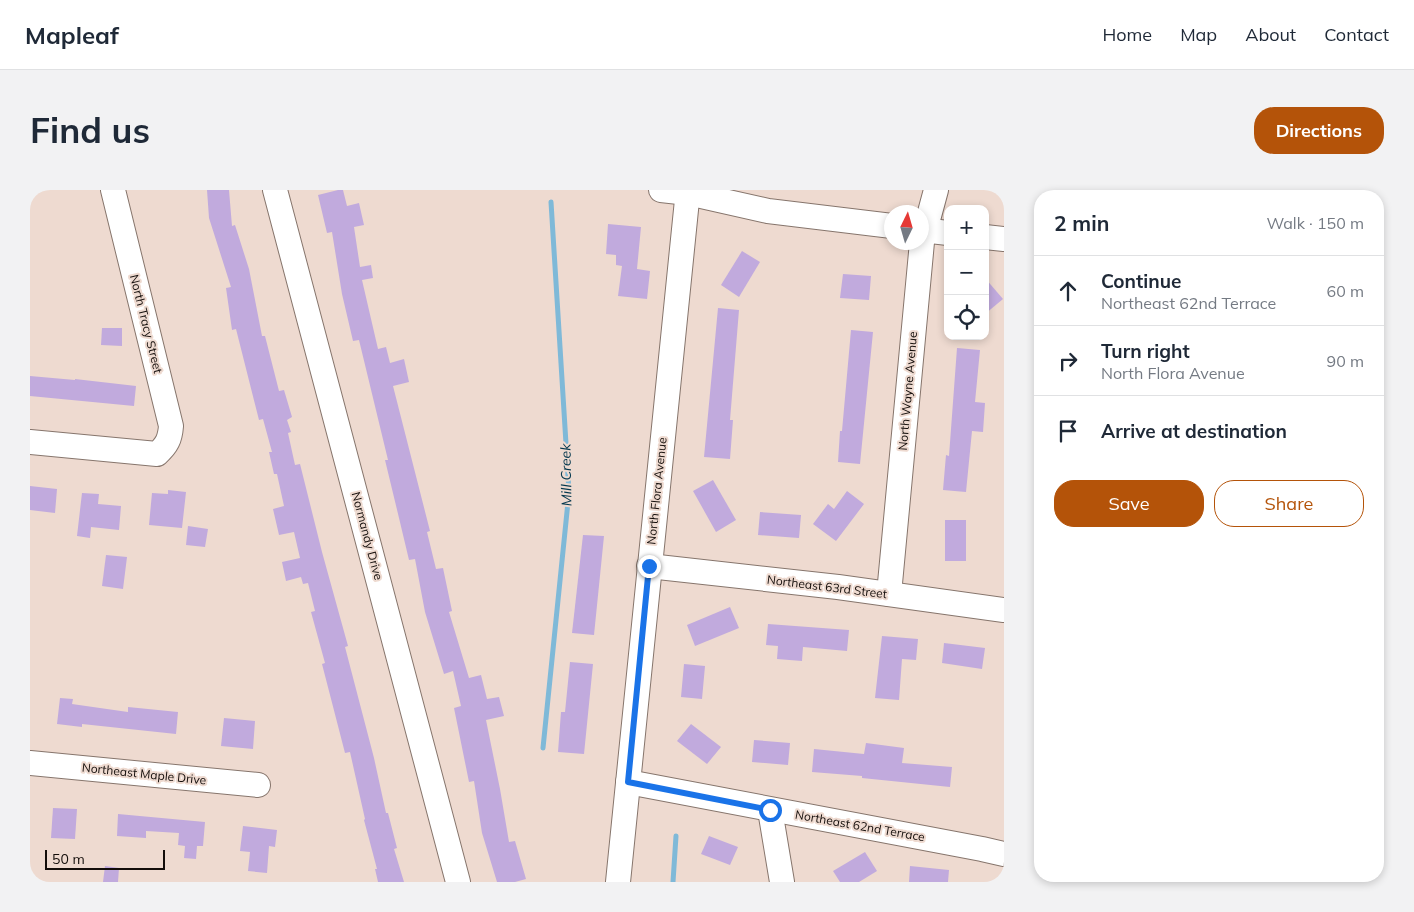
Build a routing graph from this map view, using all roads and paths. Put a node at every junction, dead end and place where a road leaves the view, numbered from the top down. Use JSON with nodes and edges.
{"nodes":[{"id":1,"x":113,"y":190,"type":"edge"},
{"id":2,"x":275,"y":190,"type":"edge"},
{"id":3,"x":661,"y":190,"type":"edge"},
{"id":4,"x":936,"y":190,"type":"edge"},
{"id":5,"x":688,"y":192,"type":"edge"},
{"id":6,"x":929,"y":212,"type":"edge"},
{"id":7,"x":884,"y":225,"type":"edge"},
{"id":8,"x":929,"y":231,"type":"edge"},
{"id":9,"x":944,"y":233,"type":"edge"},
{"id":10,"x":989,"y":237,"type":"edge"},
{"id":11,"x":1004,"y":239,"type":"edge"},
{"id":12,"x":921,"y":250,"type":"edge"},
{"id":13,"x":30,"y":442,"type":"edge"},
{"id":14,"x":649,"y":566,"type":"junction"},
{"id":15,"x":889,"y":594,"type":"junction"},
{"id":16,"x":1004,"y":610,"type":"edge"},
{"id":17,"x":30,"y":763,"type":"edge"},
{"id":18,"x":628,"y":782,"type":"junction"},
{"id":19,"x":258,"y":786,"type":"dead end"},
{"id":20,"x":770,"y":810,"type":"junction"},
{"id":21,"x":1004,"y":854,"type":"edge"},
{"id":22,"x":458,"y":882,"type":"edge"},
{"id":23,"x":618,"y":882,"type":"edge"},
{"id":24,"x":782,"y":882,"type":"edge"}],
"edges":[{"from":1,"to":13,"type":"street","name":"North Tracy Street"},
{"from":2,"to":22,"type":"street","name":"Normandy Drive"},
{"from":3,"to":5,"type":"street"},
{"from":4,"to":6,"type":"street","name":"North Wayne Avenue"},
{"from":5,"to":7,"type":"street"},
{"from":5,"to":14,"type":"street","name":"North Flora Avenue"},
{"from":8,"to":9,"type":"street"},
{"from":10,"to":11,"type":"street"},
{"from":12,"to":15,"type":"street","name":"North Wayne Avenue"},
{"from":14,"to":15,"type":"street","name":"Northeast 63rd Street"},
{"from":14,"to":18,"type":"street","name":"North Flora Avenue"},
{"from":15,"to":16,"type":"street","name":"Northeast 63rd Street"},
{"from":17,"to":19,"type":"street","name":"Northeast Maple Drive"},
{"from":18,"to":20,"type":"street","name":"Northeast 62nd Terrace"},
{"from":18,"to":23,"type":"street","name":"North Flora Avenue"},
{"from":20,"to":21,"type":"street","name":"Northeast 62nd Terrace"},
{"from":20,"to":24,"type":"street"}]}
